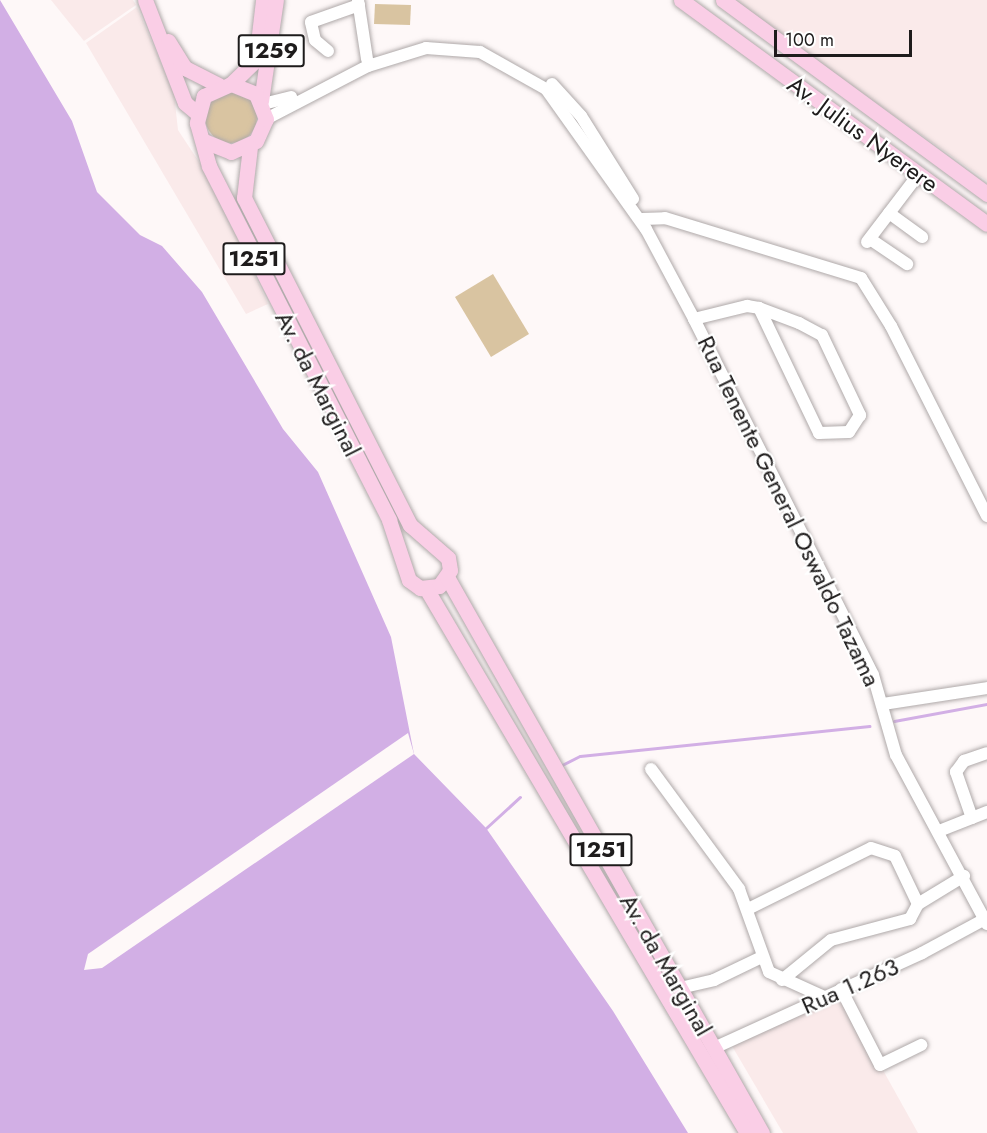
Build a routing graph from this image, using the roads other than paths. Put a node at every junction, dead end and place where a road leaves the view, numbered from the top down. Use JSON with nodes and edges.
{"nodes":[{"id":1,"x":145,"y":0,"type":"edge"},
{"id":2,"x":263,"y":0,"type":"edge"},
{"id":3,"x":276,"y":0,"type":"edge"},
{"id":4,"x":681,"y":0,"type":"edge"},
{"id":5,"x":723,"y":0,"type":"edge"},
{"id":6,"x":358,"y":2,"type":"edge"},
{"id":7,"x":160,"y":32,"type":"junction"},
{"id":8,"x":328,"y":51,"type":"dead end"},
{"id":9,"x":367,"y":59,"type":"junction"},
{"id":10,"x":225,"y":84,"type":"junction"},
{"id":11,"x":263,"y":108,"type":"junction"},
{"id":12,"x":197,"y":113,"type":"junction"},
{"id":13,"x":204,"y":141,"type":"junction"},
{"id":14,"x":250,"y":147,"type":"junction"},
{"id":15,"x":918,"y":175,"type":"junction"},
{"id":16,"x":987,"y":194,"type":"edge"},
{"id":17,"x":889,"y":213,"type":"junction"},
{"id":18,"x":644,"y":224,"type":"junction"},
{"id":19,"x":987,"y":224,"type":"edge"},
{"id":20,"x":922,"y":237,"type":"dead end"},
{"id":21,"x":907,"y":264,"type":"dead end"},
{"id":22,"x":759,"y":308,"type":"junction"},
{"id":23,"x":694,"y":319,"type":"junction"},
{"id":24,"x":987,"y":516,"type":"edge"},
{"id":25,"x":437,"y":546,"type":"junction"},
{"id":26,"x":405,"y":560,"type":"junction"},
{"id":27,"x":447,"y":577,"type":"junction"},
{"id":28,"x":427,"y":590,"type":"junction"},
{"id":29,"x":987,"y":688,"type":"edge"},
{"id":30,"x":883,"y":704,"type":"junction"},
{"id":31,"x":987,"y":753,"type":"edge"},
{"id":32,"x":651,"y":769,"type":"dead end"},
{"id":33,"x":987,"y":812,"type":"edge"},
{"id":34,"x":972,"y":818,"type":"junction"},
{"id":35,"x":939,"y":831,"type":"junction"},
{"id":36,"x":964,"y":876,"type":"junction"},
{"id":37,"x":918,"y":904,"type":"junction"},
{"id":38,"x":748,"y":909,"type":"junction"},
{"id":39,"x":986,"y":920,"type":"edge"},
{"id":40,"x":760,"y":958,"type":"junction"},
{"id":41,"x":782,"y":980,"type":"junction"},
{"id":42,"x":680,"y":988,"type":"junction"},
{"id":43,"x":842,"y":989,"type":"junction"},
{"id":44,"x":824,"y":997,"type":"junction"},
{"id":45,"x":921,"y":1045,"type":"dead end"},
{"id":46,"x":714,"y":1048,"type":"junction"},
{"id":47,"x":724,"y":1080,"type":"junction"},
{"id":48,"x":747,"y":1133,"type":"edge"},
{"id":49,"x":762,"y":1133,"type":"edge"}],
"edges":[{"from":1,"to":7,"type":"main road","name":"Av. da Marginal","number":"1251"},
{"from":2,"to":10,"type":"main road"},
{"from":3,"to":11,"type":"main road","number":"1259"},
{"from":4,"to":15,"type":"main road","name":"Av. Julius Nyerere"},
{"from":5,"to":16,"type":"main road","name":"Av. Julius Nyerere"},
{"from":6,"to":8,"type":"street"},
{"from":6,"to":9,"type":"street"},
{"from":7,"to":10,"type":"main road"},
{"from":7,"to":12,"type":"main road","name":"Av. da Marginal","number":"1251"},
{"from":9,"to":11,"type":"street","name":"Rua Tenente General Oswaldo Tazama"},
{"from":9,"to":18,"type":"street","name":"Rua Tenente General Oswaldo Tazama"},
{"from":10,"to":11,"type":"main road"},
{"from":10,"to":12,"type":"main road"},
{"from":11,"to":14,"type":"main road","name":"Av. da Marginal","number":"1251"},
{"from":11,"to":18,"type":"street","name":"Rua Tenente General Oswaldo Tazama"},
{"from":12,"to":13,"type":"main road","name":"Av. da Marginal","number":"1251"},
{"from":13,"to":14,"type":"main road"},
{"from":13,"to":26,"type":"main road","name":"Av. da Marginal","number":"1251"},
{"from":14,"to":25,"type":"main road","name":"Av. da Marginal","number":"1251"},
{"from":15,"to":17,"type":"street"},
{"from":15,"to":19,"type":"main road","name":"Av. Julius Nyerere"},
{"from":17,"to":20,"type":"street"},
{"from":17,"to":21,"type":"street"},
{"from":18,"to":23,"type":"street","name":"Rua Tenente General Oswaldo Tazama"},
{"from":18,"to":24,"type":"street"},
{"from":22,"to":22,"type":"street"},
{"from":22,"to":23,"type":"street"},
{"from":23,"to":30,"type":"street","name":"Rua Tenente General Oswaldo Tazama"},
{"from":25,"to":26,"type":"main road"},
{"from":25,"to":27,"type":"main road","name":"Av. da Marginal","number":"1251"},
{"from":26,"to":28,"type":"main road","name":"Av. da Marginal","number":"1251"},
{"from":27,"to":28,"type":"main road"},
{"from":27,"to":42,"type":"main road","name":"Av. da Marginal","number":"1251"},
{"from":28,"to":47,"type":"main road","name":"Av. da Marginal","number":"1251"},
{"from":29,"to":30,"type":"street"},
{"from":30,"to":35,"type":"street","name":"Rua Tenente General Oswaldo Tazama"},
{"from":31,"to":34,"type":"street"},
{"from":32,"to":38,"type":"street"},
{"from":33,"to":34,"type":"street"},
{"from":34,"to":35,"type":"street"},
{"from":35,"to":36,"type":"street","name":"Rua Tenente General Oswaldo Tazama"},
{"from":36,"to":37,"type":"street"},
{"from":36,"to":39,"type":"street","name":"Rua Tenente General Oswaldo Tazama"},
{"from":37,"to":38,"type":"street"},
{"from":37,"to":41,"type":"street"},
{"from":38,"to":40,"type":"street"},
{"from":39,"to":43,"type":"street","name":"Rua 1.263"},
{"from":40,"to":41,"type":"street"},
{"from":40,"to":42,"type":"street"},
{"from":41,"to":44,"type":"street"},
{"from":42,"to":46,"type":"main road","name":"Av. da Marginal","number":"1251"},
{"from":43,"to":44,"type":"street","name":"Rua 1.263"},
{"from":43,"to":45,"type":"street"},
{"from":44,"to":46,"type":"street","name":"Rua 1.263"},
{"from":46,"to":47,"type":"main road","name":"Av. da Marginal","number":"1251"},
{"from":47,"to":48,"type":"main road","name":"Av. da Marginal"},
{"from":47,"to":49,"type":"main road","name":"Av. da Marginal"}]}
